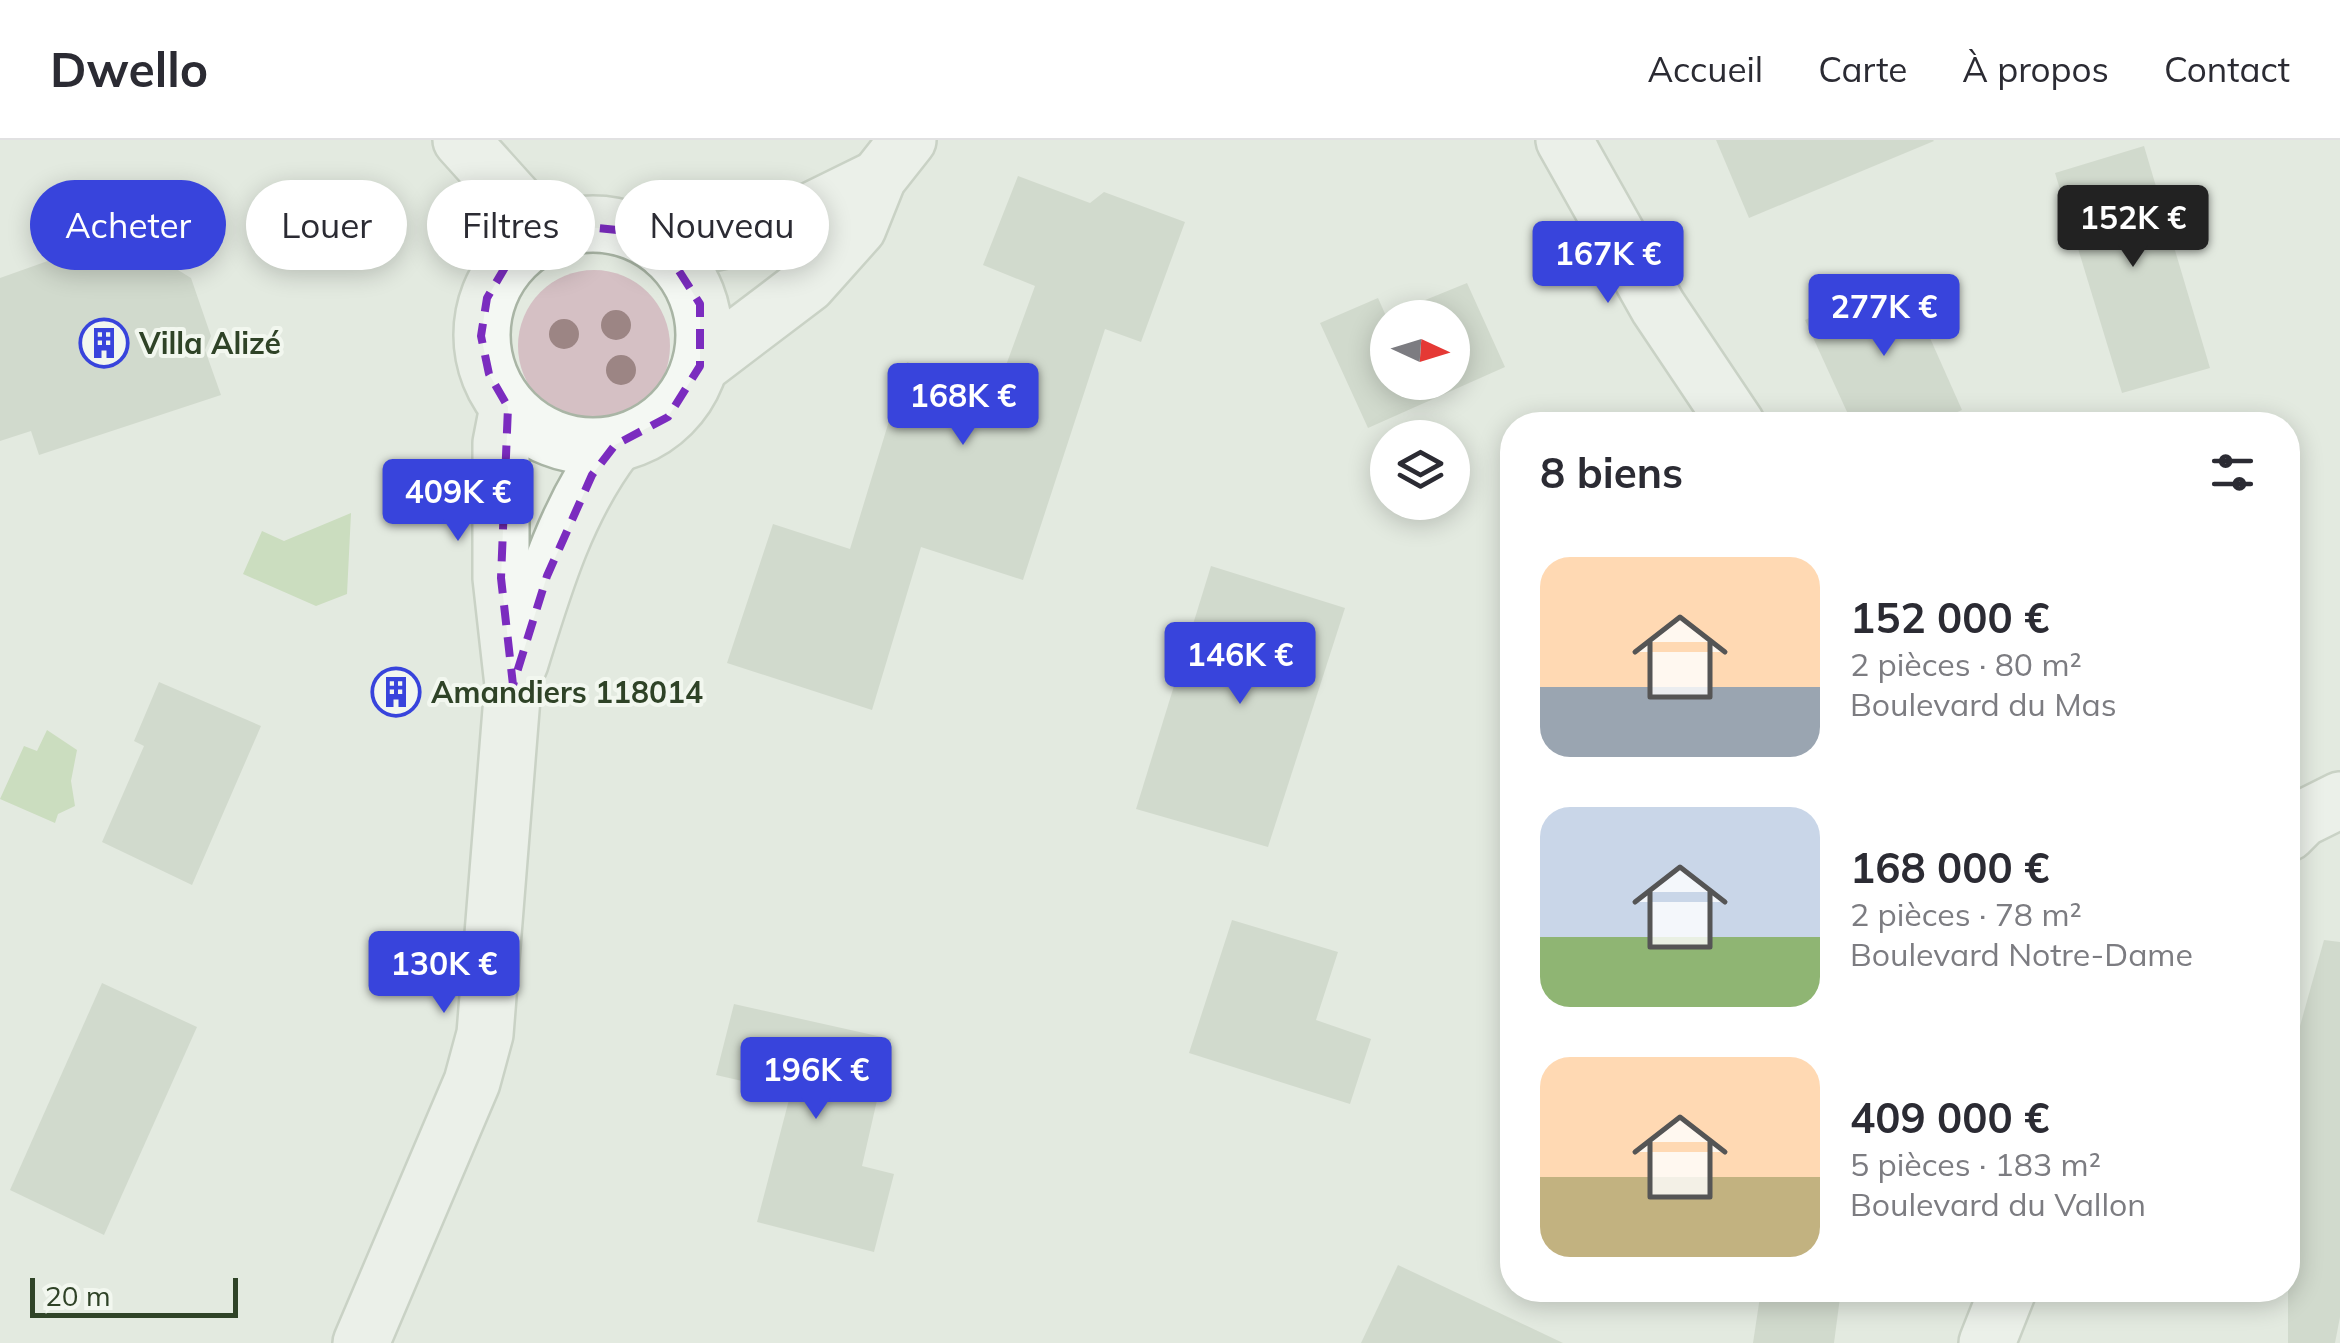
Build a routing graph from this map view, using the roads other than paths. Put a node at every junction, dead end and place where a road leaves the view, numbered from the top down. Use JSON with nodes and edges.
{"nodes":[{"id":1,"x":461,"y":140,"type":"edge"},
{"id":2,"x":1564,"y":140,"type":"edge"},
{"id":3,"x":893,"y":159,"type":"edge"},
{"id":4,"x":497,"y":180,"type":"edge"},
{"id":5,"x":829,"y":196,"type":"edge"},
{"id":6,"x":503,"y":270,"type":"edge"},
{"id":7,"x":682,"y":270,"type":"edge"},
{"id":8,"x":700,"y":366,"type":"junction"},
{"id":9,"x":508,"y":407,"type":"junction"},
{"id":10,"x":1729,"y":412,"type":"edge"},
{"id":11,"x":614,"y":445,"type":"junction"},
{"id":12,"x":513,"y":686,"type":"junction"},
{"id":13,"x":2340,"y":800,"type":"edge"},
{"id":14,"x":2300,"y":821,"type":"edge"},
{"id":15,"x":2003,"y":1302,"type":"edge"},
{"id":16,"x":360,"y":1343,"type":"edge"},
{"id":17,"x":1987,"y":1343,"type":"edge"}],
"edges":[{"from":1,"to":4,"type":"street"},
{"from":2,"to":10,"type":"street"},
{"from":3,"to":5,"type":"street"},
{"from":3,"to":8,"type":"street"},
{"from":6,"to":9,"type":"street"},
{"from":7,"to":8,"type":"street"},
{"from":8,"to":11,"type":"street"},
{"from":9,"to":11,"type":"street"},
{"from":9,"to":12,"type":"street"},
{"from":11,"to":12,"type":"street"},
{"from":12,"to":16,"type":"street"},
{"from":13,"to":14,"type":"street"},
{"from":15,"to":17,"type":"street"}]}
